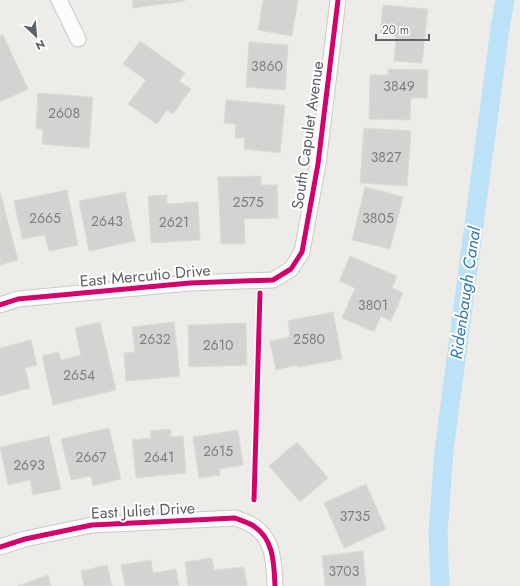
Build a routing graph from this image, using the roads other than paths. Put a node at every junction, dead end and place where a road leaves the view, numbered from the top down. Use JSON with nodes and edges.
{"nodes":[{"id":1,"x":59,"y":0,"type":"edge"},
{"id":2,"x":338,"y":0,"type":"edge"},
{"id":3,"x":78,"y":39,"type":"dead end"},
{"id":4,"x":291,"y":269,"type":"joint"},
{"id":5,"x":0,"y":305,"type":"edge"},
{"id":6,"x":0,"y":547,"type":"edge"},
{"id":7,"x":276,"y":586,"type":"edge"}],
"edges":[{"from":1,"to":3,"type":"street"},
{"from":2,"to":4,"type":"street","name":"South Capulet Avenue"},
{"from":4,"to":5,"type":"street","name":"East Mercutio Drive"},
{"from":6,"to":7,"type":"street","name":"East Juliet Drive"}]}
